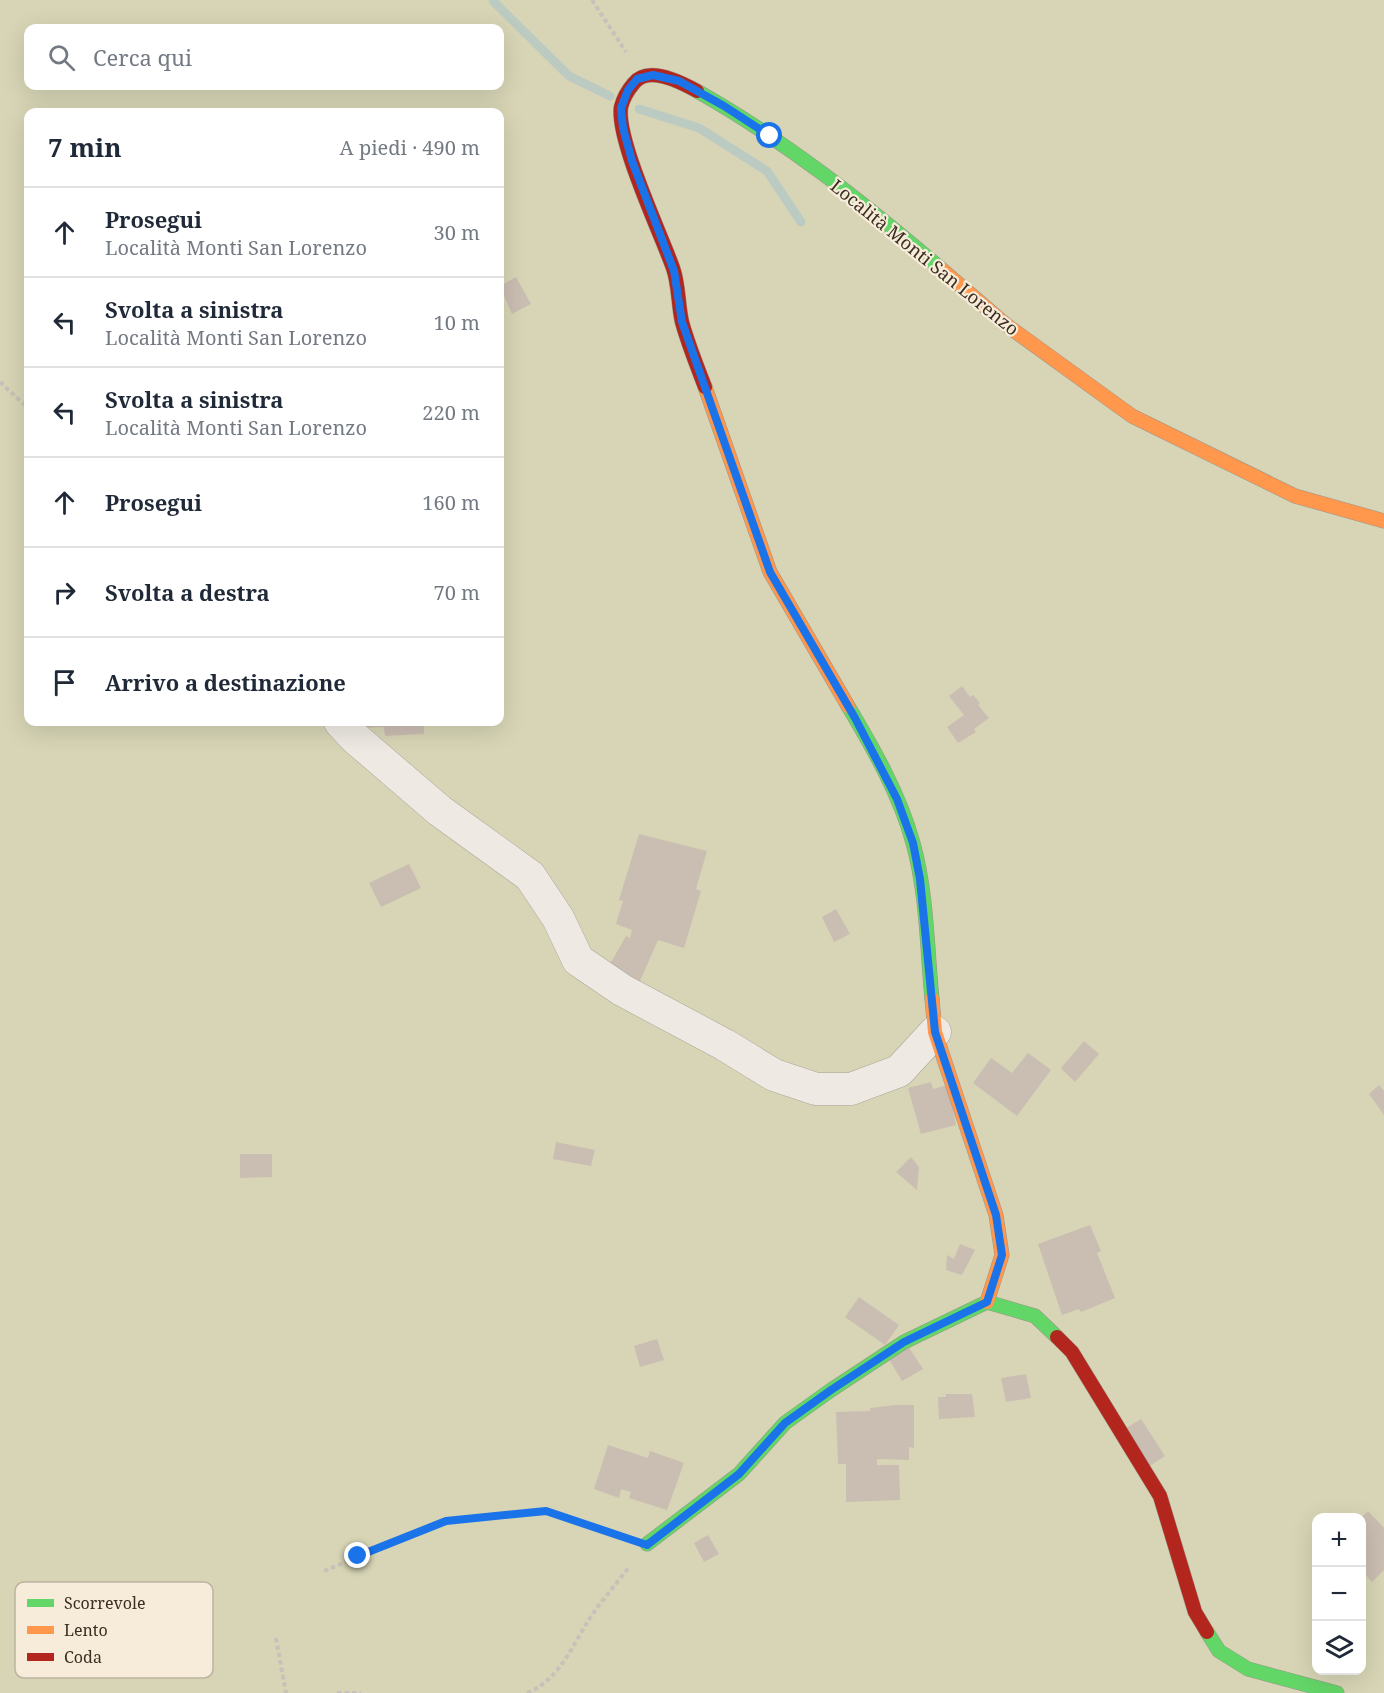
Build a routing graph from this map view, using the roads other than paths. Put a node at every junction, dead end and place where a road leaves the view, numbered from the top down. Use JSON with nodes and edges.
{"nodes":[{"id":1,"x":1384,"y":520,"type":"edge"},
{"id":2,"x":344,"y":726,"type":"edge"},
{"id":3,"x":935,"y":1032,"type":"junction"},
{"id":4,"x":987,"y":1302,"type":"junction"},
{"id":5,"x":647,"y":1545,"type":"road end"},
{"id":6,"x":1337,"y":1693,"type":"edge"}],
"edges":[{"from":1,"to":3,"type":"street","name":"Località Monti San Lorenzo"},
{"from":2,"to":3,"type":"street"},
{"from":3,"to":4,"type":"street"},
{"from":4,"to":5,"type":"street"},
{"from":4,"to":6,"type":"street"}]}
